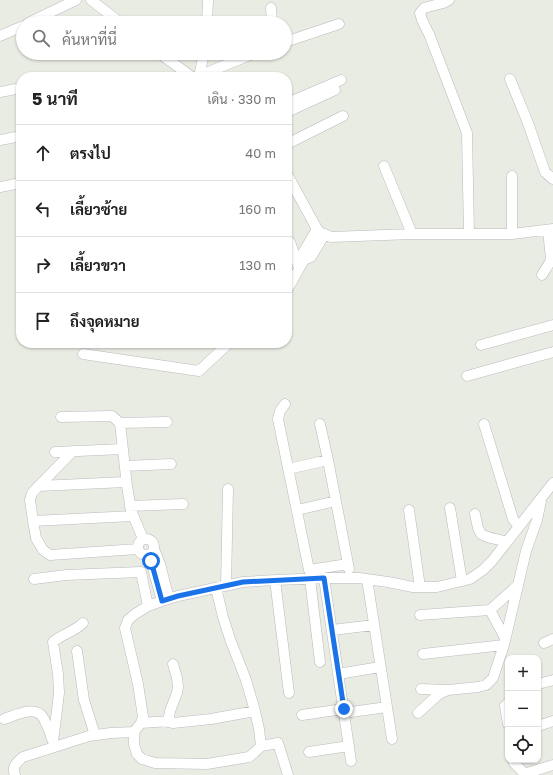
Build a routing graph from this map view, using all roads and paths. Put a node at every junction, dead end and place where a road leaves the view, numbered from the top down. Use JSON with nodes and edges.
{"nodes":[{"id":1,"x":76,"y":0,"type":"edge"},
{"id":2,"x":91,"y":0,"type":"edge"},
{"id":3,"x":208,"y":0,"type":"edge"},
{"id":4,"x":449,"y":0,"type":"edge"},
{"id":5,"x":271,"y":8,"type":"dead end"},
{"id":6,"x":43,"y":16,"type":"edge"},
{"id":7,"x":112,"y":16,"type":"edge"},
{"id":8,"x":207,"y":16,"type":"edge"},
{"id":9,"x":272,"y":16,"type":"edge"},
{"id":10,"x":339,"y":24,"type":"dead end"},
{"id":11,"x":16,"y":29,"type":"edge"},
{"id":12,"x":0,"y":36,"type":"edge"},
{"id":13,"x":292,"y":40,"type":"edge"},
{"id":14,"x":170,"y":60,"type":"edge"},
{"id":15,"x":202,"y":60,"type":"edge"},
{"id":16,"x":237,"y":60,"type":"edge"},
{"id":17,"x":189,"y":72,"type":"edge"},
{"id":18,"x":198,"y":72,"type":"edge"},
{"id":19,"x":209,"y":72,"type":"edge"},
{"id":20,"x":341,"y":80,"type":"dead end"},
{"id":21,"x":510,"y":80,"type":"dead end"},
{"id":22,"x":16,"y":88,"type":"edge"},
{"id":23,"x":1,"y":89,"type":"edge"},
{"id":24,"x":335,"y":90,"type":"dead end"},
{"id":25,"x":292,"y":101,"type":"edge"},
{"id":26,"x":292,"y":110,"type":"edge"},
{"id":27,"x":343,"y":116,"type":"dead end"},
{"id":28,"x":16,"y":137,"type":"edge"},
{"id":29,"x":0,"y":140,"type":"edge"},
{"id":30,"x":292,"y":142,"type":"edge"},
{"id":31,"x":384,"y":166,"type":"dead end"},
{"id":32,"x":512,"y":176,"type":"dead end"},
{"id":33,"x":553,"y":179,"type":"edge"},
{"id":34,"x":292,"y":183,"type":"edge"},
{"id":35,"x":16,"y":184,"type":"edge"},
{"id":36,"x":0,"y":187,"type":"edge"},
{"id":37,"x":551,"y":230,"type":"edge"},
{"id":38,"x":321,"y":232,"type":"junction"},
{"id":39,"x":412,"y":234,"type":"junction"},
{"id":40,"x":469,"y":234,"type":"junction"},
{"id":41,"x":512,"y":234,"type":"junction"},
{"id":42,"x":292,"y":246,"type":"edge"},
{"id":43,"x":302,"y":264,"type":"junction"},
{"id":44,"x":542,"y":275,"type":"dead end"},
{"id":45,"x":292,"y":281,"type":"edge"},
{"id":46,"x":553,"y":325,"type":"edge"},
{"id":47,"x":481,"y":345,"type":"dead end"},
{"id":48,"x":224,"y":348,"type":"edge"},
{"id":49,"x":553,"y":352,"type":"edge"},
{"id":50,"x":83,"y":354,"type":"dead end"},
{"id":51,"x":467,"y":376,"type":"dead end"},
{"id":52,"x":285,"y":404,"type":"dead end"},
{"id":53,"x":61,"y":417,"type":"dead end"},
{"id":54,"x":167,"y":422,"type":"dead end"},
{"id":55,"x":120,"y":423,"type":"junction"},
{"id":56,"x":320,"y":424,"type":"dead end"},
{"id":57,"x":484,"y":424,"type":"dead end"},
{"id":58,"x":123,"y":449,"type":"junction"},
{"id":59,"x":73,"y":451,"type":"junction"},
{"id":60,"x":55,"y":452,"type":"dead end"},
{"id":61,"x":328,"y":460,"type":"junction"},
{"id":62,"x":171,"y":464,"type":"dead end"},
{"id":63,"x":125,"y":466,"type":"junction"},
{"id":64,"x":288,"y":469,"type":"junction"},
{"id":65,"x":126,"y":482,"type":"junction"},
{"id":66,"x":553,"y":483,"type":"edge"},
{"id":67,"x":38,"y":486,"type":"junction"},
{"id":68,"x":228,"y":489,"type":"dead end"},
{"id":69,"x":542,"y":498,"type":"junction"},
{"id":70,"x":336,"y":501,"type":"junction"},
{"id":71,"x":183,"y":504,"type":"dead end"},
{"id":72,"x":450,"y":508,"type":"dead end"},
{"id":73,"x":297,"y":510,"type":"junction"},
{"id":74,"x":409,"y":510,"type":"dead end"},
{"id":75,"x":132,"y":511,"type":"junction"},
{"id":76,"x":475,"y":514,"type":"dead end"},
{"id":77,"x":33,"y":521,"type":"junction"},
{"id":78,"x":521,"y":524,"type":"junction"},
{"id":79,"x":143,"y":539,"type":"junction"},
{"id":80,"x":507,"y":542,"type":"junction"},
{"id":81,"x":138,"y":549,"type":"junction"},
{"id":82,"x":151,"y":552,"type":"junction"},
{"id":83,"x":348,"y":564,"type":"junction"},
{"id":84,"x":324,"y":578,"type":"junction"},
{"id":85,"x":351,"y":578,"type":"junction"},
{"id":86,"x":310,"y":579,"type":"junction"},
{"id":87,"x":366,"y":579,"type":"junction"},
{"id":88,"x":34,"y":580,"type":"dead end"},
{"id":89,"x":275,"y":580,"type":"junction"},
{"id":90,"x":462,"y":581,"type":"junction"},
{"id":91,"x":518,"y":586,"type":"junction"},
{"id":92,"x":221,"y":587,"type":"junction"},
{"id":93,"x":420,"y":587,"type":"junction"},
{"id":94,"x":166,"y":600,"type":"junction"},
{"id":95,"x":148,"y":606,"type":"junction"},
{"id":96,"x":490,"y":610,"type":"junction"},
{"id":97,"x":420,"y":615,"type":"dead end"},
{"id":98,"x":83,"y":623,"type":"dead end"},
{"id":99,"x":374,"y":625,"type":"junction"},
{"id":100,"x":332,"y":630,"type":"junction"},
{"id":101,"x":504,"y":642,"type":"junction"},
{"id":102,"x":77,"y":651,"type":"dead end"},
{"id":103,"x":423,"y":654,"type":"dead end"},
{"id":104,"x":320,"y":662,"type":"dead end"},
{"id":105,"x":173,"y":664,"type":"dead end"},
{"id":106,"x":380,"y":667,"type":"junction"},
{"id":107,"x":338,"y":674,"type":"junction"},
{"id":108,"x":553,"y":680,"type":"edge"},
{"id":109,"x":541,"y":683,"type":"edge"},
{"id":110,"x":421,"y":689,"type":"dead end"},
{"id":111,"x":452,"y":690,"type":"junction"},
{"id":112,"x":289,"y":693,"type":"dead end"},
{"id":113,"x":386,"y":707,"type":"junction"},
{"id":114,"x":255,"y":711,"type":"junction"},
{"id":115,"x":344,"y":711,"type":"junction"},
{"id":116,"x":418,"y":713,"type":"dead end"},
{"id":117,"x":302,"y":715,"type":"dead end"},
{"id":118,"x":4,"y":719,"type":"dead end"},
{"id":119,"x":553,"y":721,"type":"edge"},
{"id":120,"x":168,"y":722,"type":"junction"},
{"id":121,"x":141,"y":723,"type":"junction"},
{"id":122,"x":541,"y":725,"type":"edge"},
{"id":123,"x":134,"y":732,"type":"junction"},
{"id":124,"x":95,"y":735,"type":"junction"},
{"id":125,"x":392,"y":739,"type":"dead end"},
{"id":126,"x":54,"y":743,"type":"junction"},
{"id":127,"x":261,"y":746,"type":"junction"},
{"id":128,"x":349,"y":746,"type":"junction"},
{"id":129,"x":309,"y":752,"type":"dead end"},
{"id":130,"x":351,"y":761,"type":"dead end"},
{"id":131,"x":514,"y":763,"type":"edge"},
{"id":132,"x":553,"y":765,"type":"edge"},
{"id":133,"x":525,"y":774,"type":"edge"},
{"id":134,"x":15,"y":775,"type":"edge"},
{"id":135,"x":288,"y":775,"type":"edge"}],
"edges":[{"from":1,"to":6,"type":"street"},
{"from":2,"to":7,"type":"street"},
{"from":3,"to":8,"type":"street"},
{"from":4,"to":40,"type":"street"},
{"from":5,"to":9,"type":"street"},
{"from":10,"to":13,"type":"street"},
{"from":11,"to":12,"type":"street"},
{"from":14,"to":17,"type":"street"},
{"from":15,"to":18,"type":"street"},
{"from":16,"to":19,"type":"street"},
{"from":20,"to":25,"type":"street"},
{"from":21,"to":33,"type":"street"},
{"from":22,"to":23,"type":"street"},
{"from":24,"to":26,"type":"street"},
{"from":27,"to":30,"type":"street"},
{"from":28,"to":29,"type":"street"},
{"from":31,"to":39,"type":"street"},
{"from":32,"to":41,"type":"street"},
{"from":34,"to":38,"type":"street"},
{"from":35,"to":36,"type":"street"},
{"from":37,"to":41,"type":"street"},
{"from":37,"to":44,"type":"street"},
{"from":38,"to":39,"type":"street"},
{"from":38,"to":43,"type":"street"},
{"from":39,"to":40,"type":"street"},
{"from":40,"to":41,"type":"street"},
{"from":42,"to":43,"type":"street"},
{"from":43,"to":45,"type":"street"},
{"from":46,"to":47,"type":"street"},
{"from":48,"to":50,"type":"street"},
{"from":49,"to":51,"type":"street"},
{"from":52,"to":64,"type":"street"},
{"from":53,"to":55,"type":"street"},
{"from":54,"to":55,"type":"street"},
{"from":55,"to":58,"type":"street"},
{"from":56,"to":61,"type":"street"},
{"from":57,"to":78,"type":"street"},
{"from":58,"to":59,"type":"street"},
{"from":58,"to":63,"type":"street"},
{"from":59,"to":60,"type":"street"},
{"from":59,"to":67,"type":"street"},
{"from":61,"to":64,"type":"street"},
{"from":61,"to":70,"type":"street"},
{"from":62,"to":63,"type":"street"},
{"from":63,"to":65,"type":"street"},
{"from":64,"to":73,"type":"street"},
{"from":65,"to":67,"type":"street"},
{"from":65,"to":75,"type":"street"},
{"from":66,"to":69,"type":"street"},
{"from":67,"to":77,"type":"street"},
{"from":68,"to":92,"type":"street"},
{"from":69,"to":78,"type":"street"},
{"from":69,"to":91,"type":"street"},
{"from":70,"to":73,"type":"street"},
{"from":70,"to":83,"type":"street"},
{"from":71,"to":75,"type":"street"},
{"from":72,"to":90,"type":"street"},
{"from":73,"to":83,"type":"street"},
{"from":74,"to":93,"type":"street"},
{"from":75,"to":77,"type":"street"},
{"from":75,"to":79,"type":"street"},
{"from":76,"to":80,"type":"street"},
{"from":77,"to":81,"type":"street"},
{"from":78,"to":80,"type":"street"},
{"from":79,"to":81,"type":"street"},
{"from":79,"to":82,"type":"street"},
{"from":80,"to":90,"type":"street"},
{"from":81,"to":82,"type":"street"},
{"from":82,"to":94,"type":"street"},
{"from":83,"to":85,"type":"street"},
{"from":84,"to":85,"type":"street"},
{"from":84,"to":86,"type":"street"},
{"from":84,"to":100,"type":"street"},
{"from":85,"to":87,"type":"street"},
{"from":86,"to":89,"type":"street"},
{"from":86,"to":104,"type":"street"},
{"from":87,"to":93,"type":"street"},
{"from":87,"to":99,"type":"street"},
{"from":88,"to":95,"type":"street"},
{"from":89,"to":92,"type":"street"},
{"from":89,"to":112,"type":"street"},
{"from":90,"to":93,"type":"street"},
{"from":91,"to":96,"type":"street"},
{"from":91,"to":101,"type":"street"},
{"from":92,"to":94,"type":"street"},
{"from":92,"to":114,"type":"street"},
{"from":94,"to":95,"type":"street"},
{"from":95,"to":121,"type":"street"},
{"from":96,"to":97,"type":"street"},
{"from":96,"to":101,"type":"street"},
{"from":98,"to":126,"type":"street"},
{"from":99,"to":100,"type":"street"},
{"from":99,"to":106,"type":"street"},
{"from":100,"to":107,"type":"street"},
{"from":101,"to":103,"type":"street"},
{"from":101,"to":111,"type":"street"},
{"from":102,"to":124,"type":"street"},
{"from":105,"to":120,"type":"street"},
{"from":106,"to":107,"type":"street"},
{"from":106,"to":113,"type":"street"},
{"from":107,"to":115,"type":"street"},
{"from":108,"to":109,"type":"street"},
{"from":110,"to":111,"type":"street"},
{"from":111,"to":116,"type":"street"},
{"from":113,"to":115,"type":"street"},
{"from":113,"to":125,"type":"street"},
{"from":114,"to":120,"type":"street"},
{"from":114,"to":127,"type":"street"},
{"from":115,"to":117,"type":"street"},
{"from":115,"to":128,"type":"street"},
{"from":118,"to":126,"type":"street"},
{"from":119,"to":122,"type":"street"},
{"from":120,"to":121,"type":"street"},
{"from":121,"to":123,"type":"street"},
{"from":123,"to":124,"type":"street"},
{"from":123,"to":127,"type":"street"},
{"from":124,"to":126,"type":"street"},
{"from":126,"to":134,"type":"street"},
{"from":127,"to":135,"type":"street"},
{"from":128,"to":129,"type":"street"},
{"from":128,"to":130,"type":"street"},
{"from":131,"to":133,"type":"street"},
{"from":132,"to":133,"type":"street"}]}
